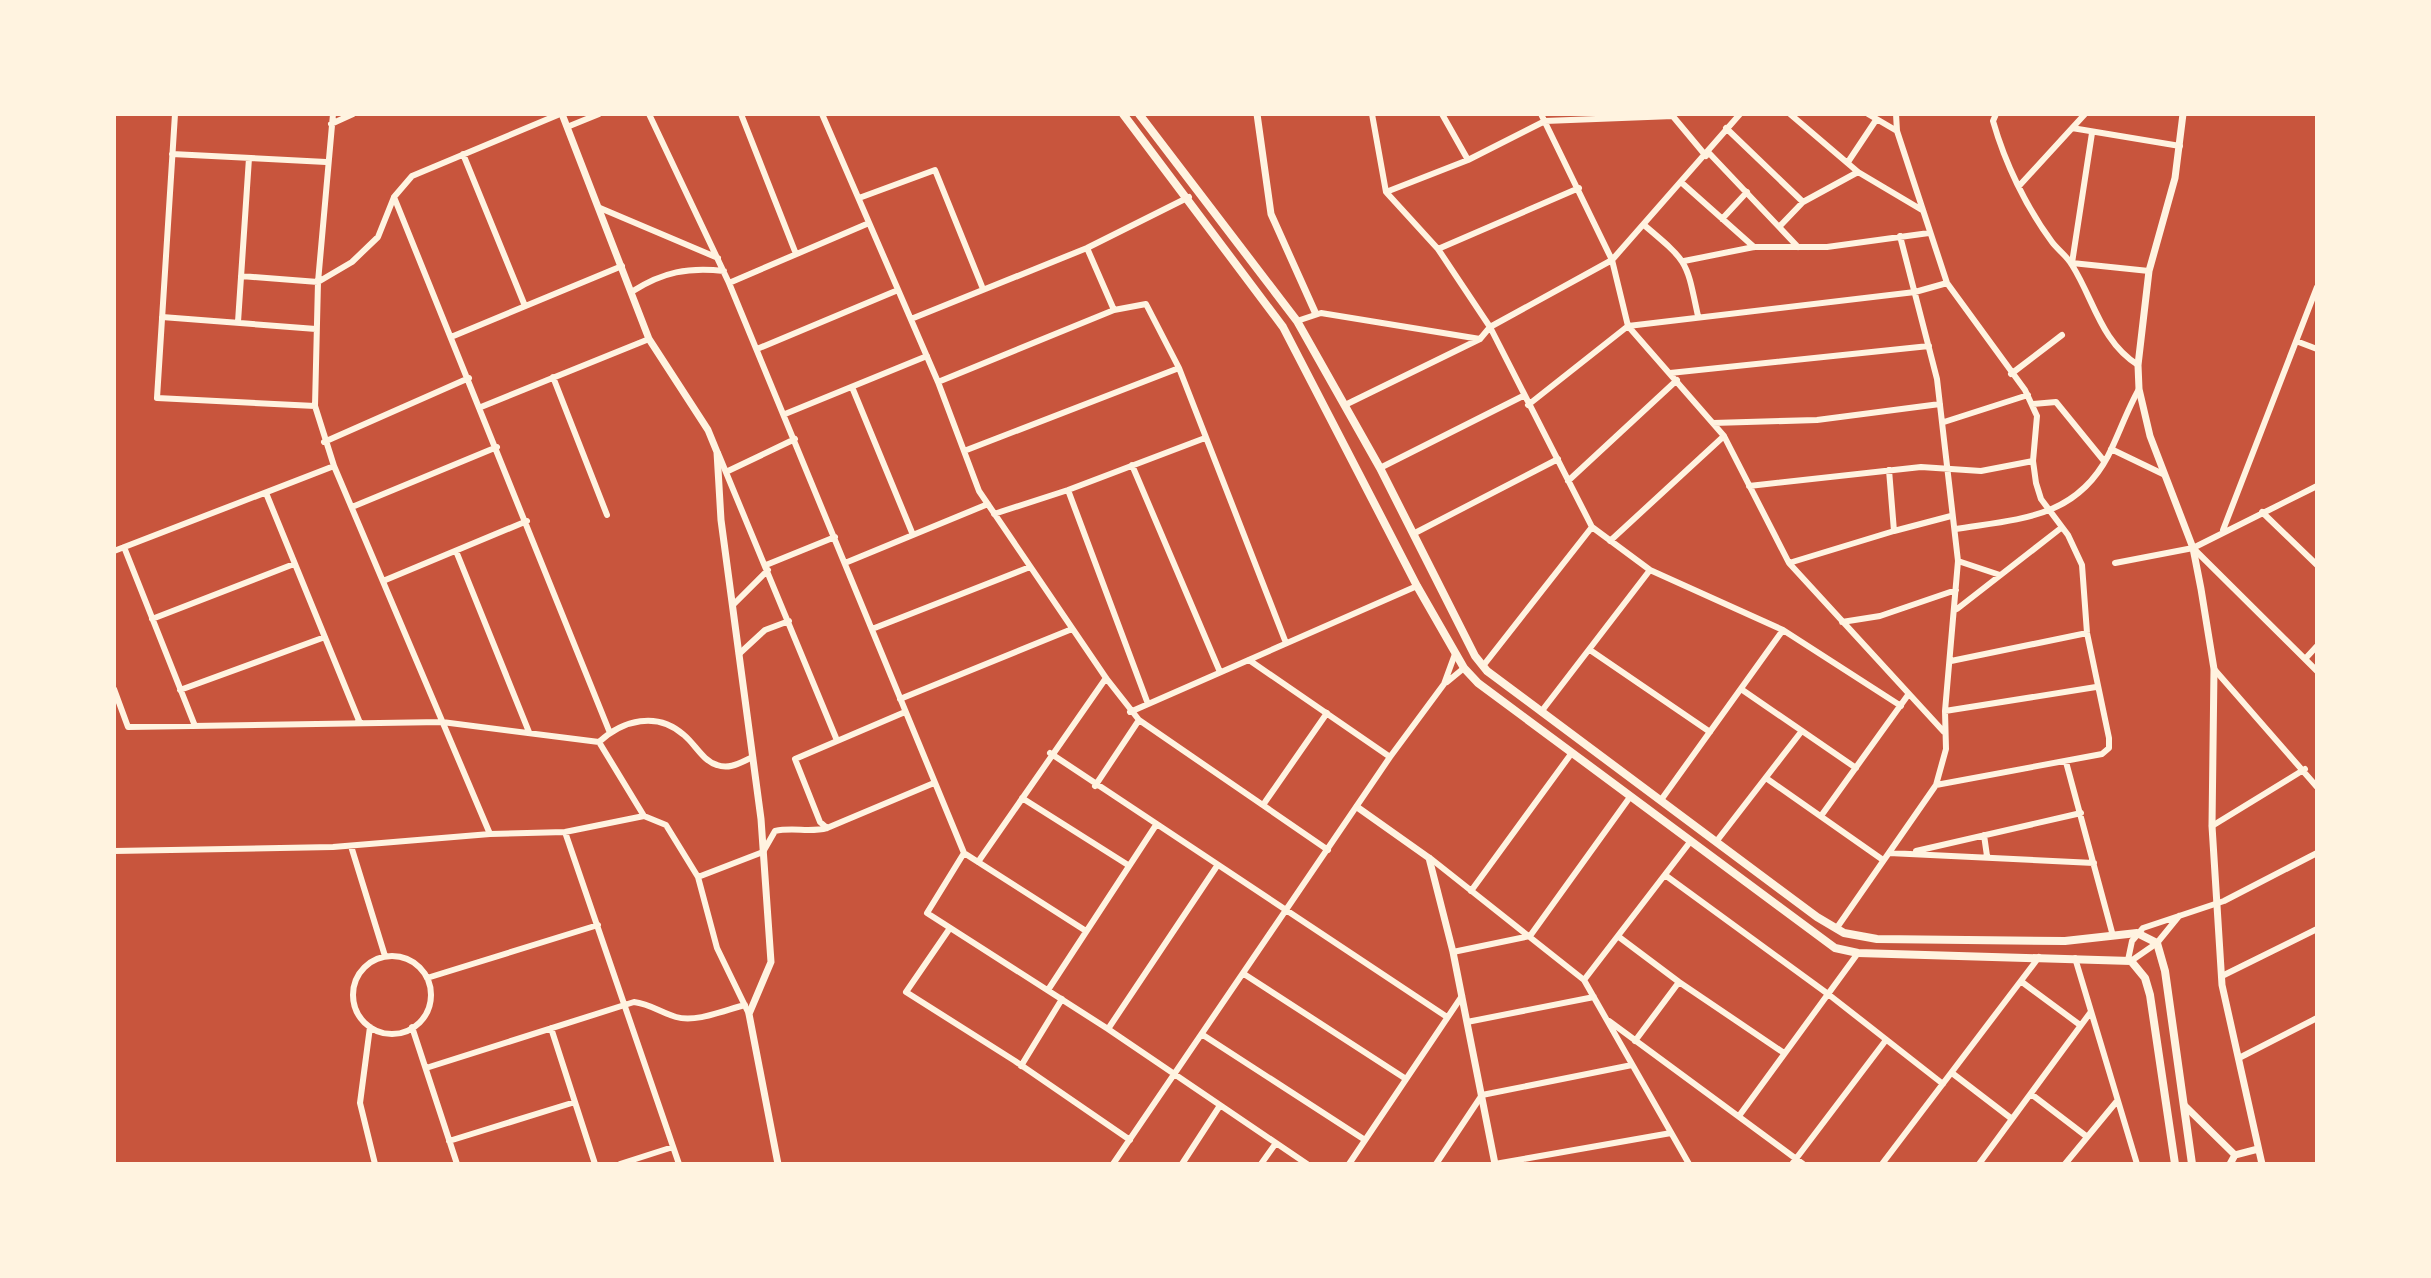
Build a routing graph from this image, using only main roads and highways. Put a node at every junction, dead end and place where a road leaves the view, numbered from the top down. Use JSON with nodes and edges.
{"nodes":[{"id":1,"x":1123,"y":114,"type":"edge"},
{"id":2,"x":1139,"y":114,"type":"edge"},
{"id":3,"x":1403,"y":516,"type":"junction"},
{"id":4,"x":1386,"y":525,"type":"junction"},
{"id":5,"x":1414,"y":537,"type":"junction"},
{"id":6,"x":1398,"y":549,"type":"junction"},
{"id":7,"x":2065,"y":941,"type":"junction"},
{"id":8,"x":2064,"y":958,"type":"junction"},
{"id":9,"x":2175,"y":1164,"type":"edge"},
{"id":10,"x":2192,"y":1164,"type":"edge"}],
"edges":[{"from":1,"to":4,"type":"main road"},
{"from":2,"to":3,"type":"main road"},
{"from":3,"to":4,"type":"main road"},
{"from":3,"to":5,"type":"main road"},
{"from":4,"to":6,"type":"main road"},
{"from":5,"to":6,"type":"main road"},
{"from":5,"to":7,"type":"main road"},
{"from":6,"to":8,"type":"main road"},
{"from":7,"to":8,"type":"main road"},
{"from":7,"to":10,"type":"main road"},
{"from":8,"to":9,"type":"main road"}]}
